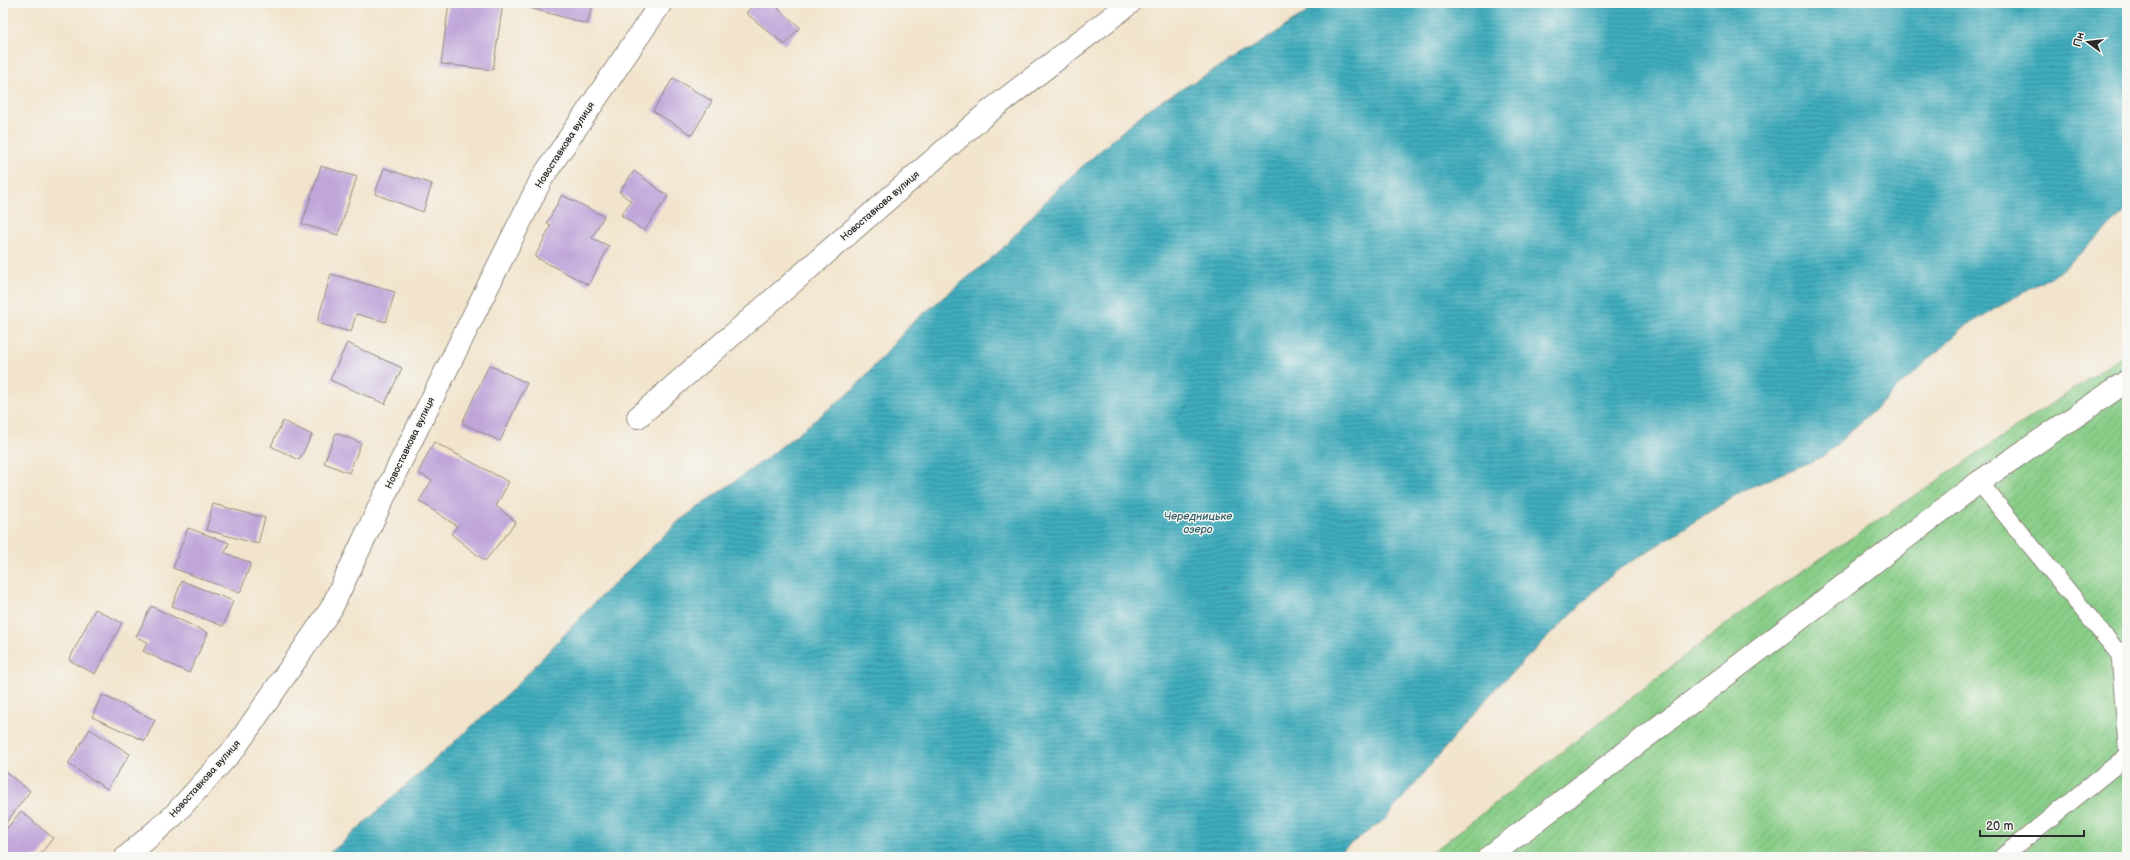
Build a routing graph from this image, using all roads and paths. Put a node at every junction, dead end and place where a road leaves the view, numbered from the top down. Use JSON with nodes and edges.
{"nodes":[{"id":1,"x":661,"y":3,"type":"edge"},
{"id":2,"x":1130,"y":3,"type":"edge"},
{"id":3,"x":2127,"y":381,"type":"edge"},
{"id":4,"x":638,"y":417,"type":"dead end"},
{"id":5,"x":1979,"y":482,"type":"junction"},
{"id":6,"x":2124,"y":652,"type":"edge"},
{"id":7,"x":2127,"y":745,"type":"edge"},
{"id":8,"x":2127,"y":756,"type":"edge"},
{"id":9,"x":126,"y":857,"type":"edge"},
{"id":10,"x":1489,"y":857,"type":"edge"},
{"id":11,"x":2002,"y":857,"type":"edge"}],
"edges":[{"from":1,"to":9,"type":"street","name":"Новоставкова вулиця"},
{"from":2,"to":4,"type":"street","name":"Новоставкова вулиця"},
{"from":3,"to":5,"type":"street"},
{"from":5,"to":6,"type":"lane"},
{"from":5,"to":10,"type":"street"},
{"from":6,"to":7,"type":"lane"},
{"from":8,"to":11,"type":"lane"}]}
